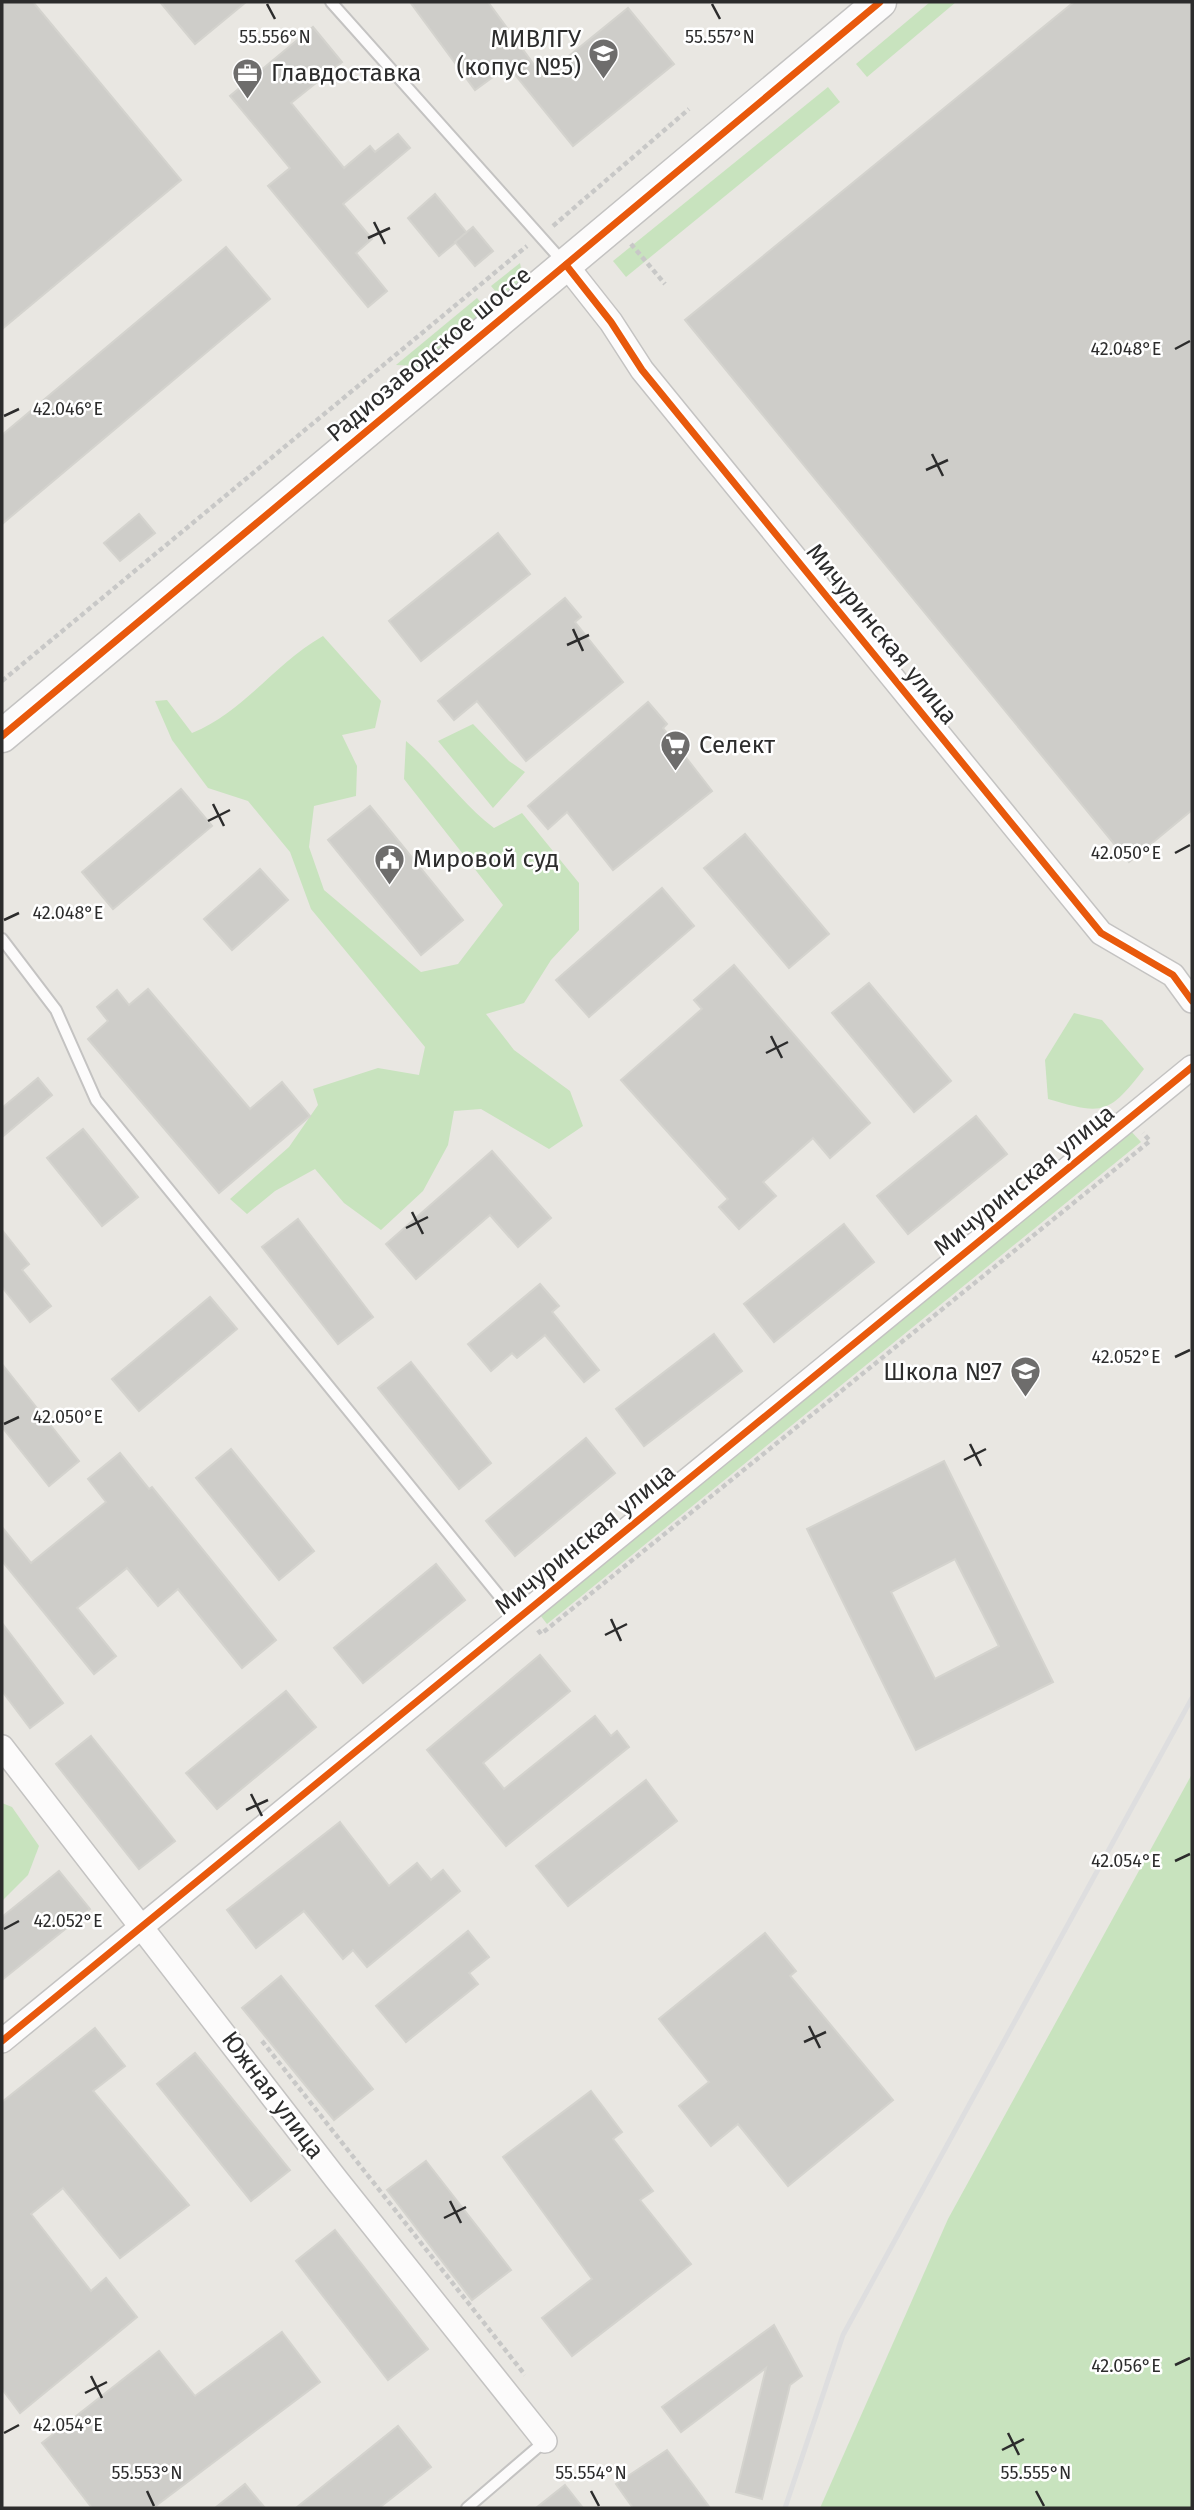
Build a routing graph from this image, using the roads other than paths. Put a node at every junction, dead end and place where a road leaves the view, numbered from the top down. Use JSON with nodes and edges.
{"nodes":[{"id":1,"x":331,"y":2,"type":"edge"},
{"id":2,"x":880,"y":2,"type":"edge"},
{"id":3,"x":566,"y":265,"type":"junction"},
{"id":4,"x":2,"y":736,"type":"edge"},
{"id":5,"x":2,"y":939,"type":"edge"},
{"id":6,"x":1192,"y":1001,"type":"edge"},
{"id":7,"x":1192,"y":1067,"type":"edge"},
{"id":8,"x":527,"y":1623,"type":"junction"},
{"id":9,"x":2,"y":1747,"type":"edge"},
{"id":10,"x":142,"y":1926,"type":"junction"},
{"id":11,"x":2,"y":2041,"type":"edge"},
{"id":12,"x":545,"y":2441,"type":"joint"},
{"id":13,"x":467,"y":2508,"type":"edge"}],
"edges":[{"from":1,"to":3,"type":"lane"},
{"from":2,"to":3,"type":"street","name":"Радиозаводское шоссе"},
{"from":3,"to":4,"type":"street","name":"Радиозаводское шоссе"},
{"from":3,"to":6,"type":"street","name":"Мичуринская улица"},
{"from":5,"to":8,"type":"lane"},
{"from":7,"to":8,"type":"street","name":"Мичуринская улица"},
{"from":8,"to":10,"type":"street","name":"Мичуринская улица"},
{"from":9,"to":10,"type":"street","name":"Южная улица"},
{"from":10,"to":11,"type":"street","name":"Мичуринская улица"},
{"from":10,"to":12,"type":"street","name":"Южная улица"},
{"from":12,"to":13,"type":"lane"}]}
